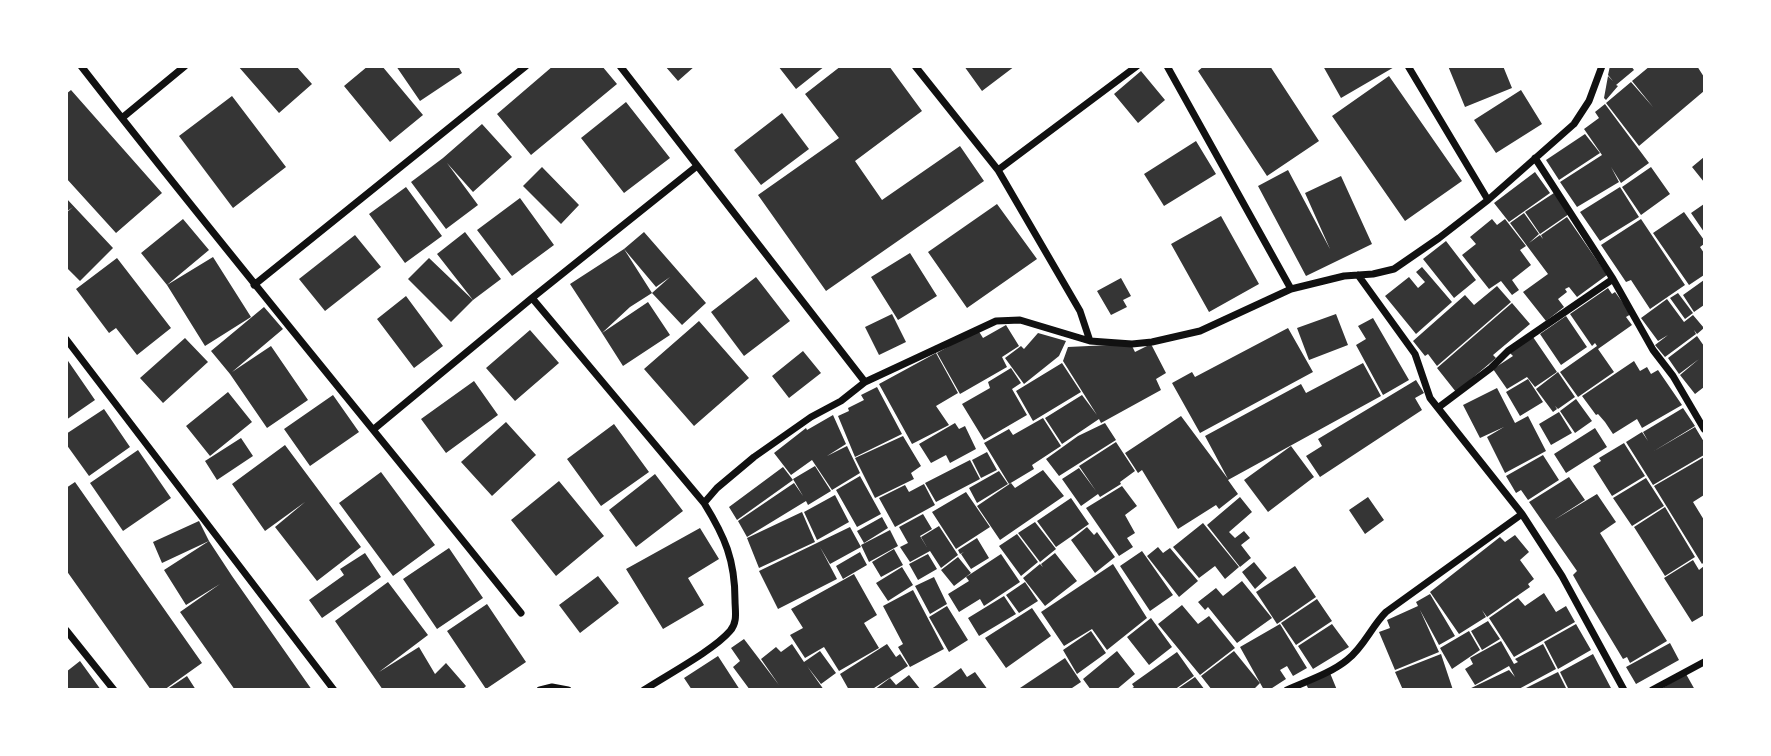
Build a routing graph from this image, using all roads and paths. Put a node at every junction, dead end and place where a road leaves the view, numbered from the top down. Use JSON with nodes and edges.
{"nodes":[{"id":1,"x":81,"y":66,"type":"edge"},
{"id":2,"x":186,"y":66,"type":"edge"},
{"id":3,"x":526,"y":66,"type":"edge"},
{"id":4,"x":620,"y":66,"type":"edge"},
{"id":5,"x":915,"y":66,"type":"edge"},
{"id":6,"x":1137,"y":66,"type":"edge"},
{"id":7,"x":1167,"y":66,"type":"edge"},
{"id":8,"x":1408,"y":66,"type":"edge"},
{"id":9,"x":1602,"y":66,"type":"edge"},
{"id":10,"x":122,"y":118,"type":"junction"},
{"id":11,"x":1535,"y":158,"type":"junction"},
{"id":12,"x":697,"y":166,"type":"junction"},
{"id":13,"x":998,"y":170,"type":"junction"},
{"id":14,"x":1488,"y":200,"type":"junction"},
{"id":15,"x":1358,"y":275,"type":"junction"},
{"id":16,"x":1613,"y":279,"type":"junction"},
{"id":17,"x":254,"y":285,"type":"junction"},
{"id":18,"x":1290,"y":289,"type":"junction"},
{"id":19,"x":532,"y":298,"type":"junction"},
{"id":20,"x":66,"y":339,"type":"edge"},
{"id":21,"x":1090,"y":341,"type":"junction"},
{"id":22,"x":865,"y":382,"type":"junction"},
{"id":23,"x":1439,"y":407,"type":"junction"},
{"id":24,"x":374,"y":429,"type":"junction"},
{"id":25,"x":1704,"y":429,"type":"edge"},
{"id":26,"x":704,"y":503,"type":"junction"},
{"id":27,"x":1522,"y":514,"type":"junction"},
{"id":28,"x":521,"y":613,"type":"dead end"},
{"id":29,"x":68,"y":634,"type":"edge"},
{"id":30,"x":1704,"y":662,"type":"edge"},
{"id":31,"x":114,"y":690,"type":"edge"},
{"id":32,"x":334,"y":690,"type":"edge"},
{"id":33,"x":541,"y":690,"type":"edge"},
{"id":34,"x":568,"y":690,"type":"edge"},
{"id":35,"x":644,"y":690,"type":"edge"},
{"id":36,"x":1287,"y":690,"type":"edge"},
{"id":37,"x":1624,"y":690,"type":"edge"},
{"id":38,"x":1652,"y":690,"type":"edge"}],
"edges":[{"from":1,"to":10,"type":"street"},
{"from":2,"to":10,"type":"street"},
{"from":3,"to":17,"type":"street"},
{"from":4,"to":12,"type":"street"},
{"from":5,"to":13,"type":"street"},
{"from":6,"to":13,"type":"street"},
{"from":7,"to":18,"type":"street"},
{"from":8,"to":14,"type":"street"},
{"from":9,"to":11,"type":"street"},
{"from":10,"to":17,"type":"street"},
{"from":11,"to":14,"type":"street"},
{"from":11,"to":16,"type":"street"},
{"from":12,"to":19,"type":"street"},
{"from":12,"to":22,"type":"street"},
{"from":13,"to":21,"type":"street"},
{"from":14,"to":15,"type":"street"},
{"from":15,"to":18,"type":"street"},
{"from":15,"to":23,"type":"street"},
{"from":16,"to":23,"type":"street"},
{"from":16,"to":25,"type":"street"},
{"from":17,"to":24,"type":"street"},
{"from":18,"to":21,"type":"street"},
{"from":19,"to":24,"type":"street"},
{"from":19,"to":26,"type":"street"},
{"from":20,"to":32,"type":"street"},
{"from":21,"to":22,"type":"street"},
{"from":22,"to":26,"type":"street"},
{"from":23,"to":27,"type":"street"},
{"from":24,"to":28,"type":"street"},
{"from":26,"to":35,"type":"street"},
{"from":27,"to":36,"type":"street"},
{"from":27,"to":37,"type":"street"},
{"from":29,"to":31,"type":"street"},
{"from":30,"to":38,"type":"street"},
{"from":33,"to":34,"type":"street"}]}
